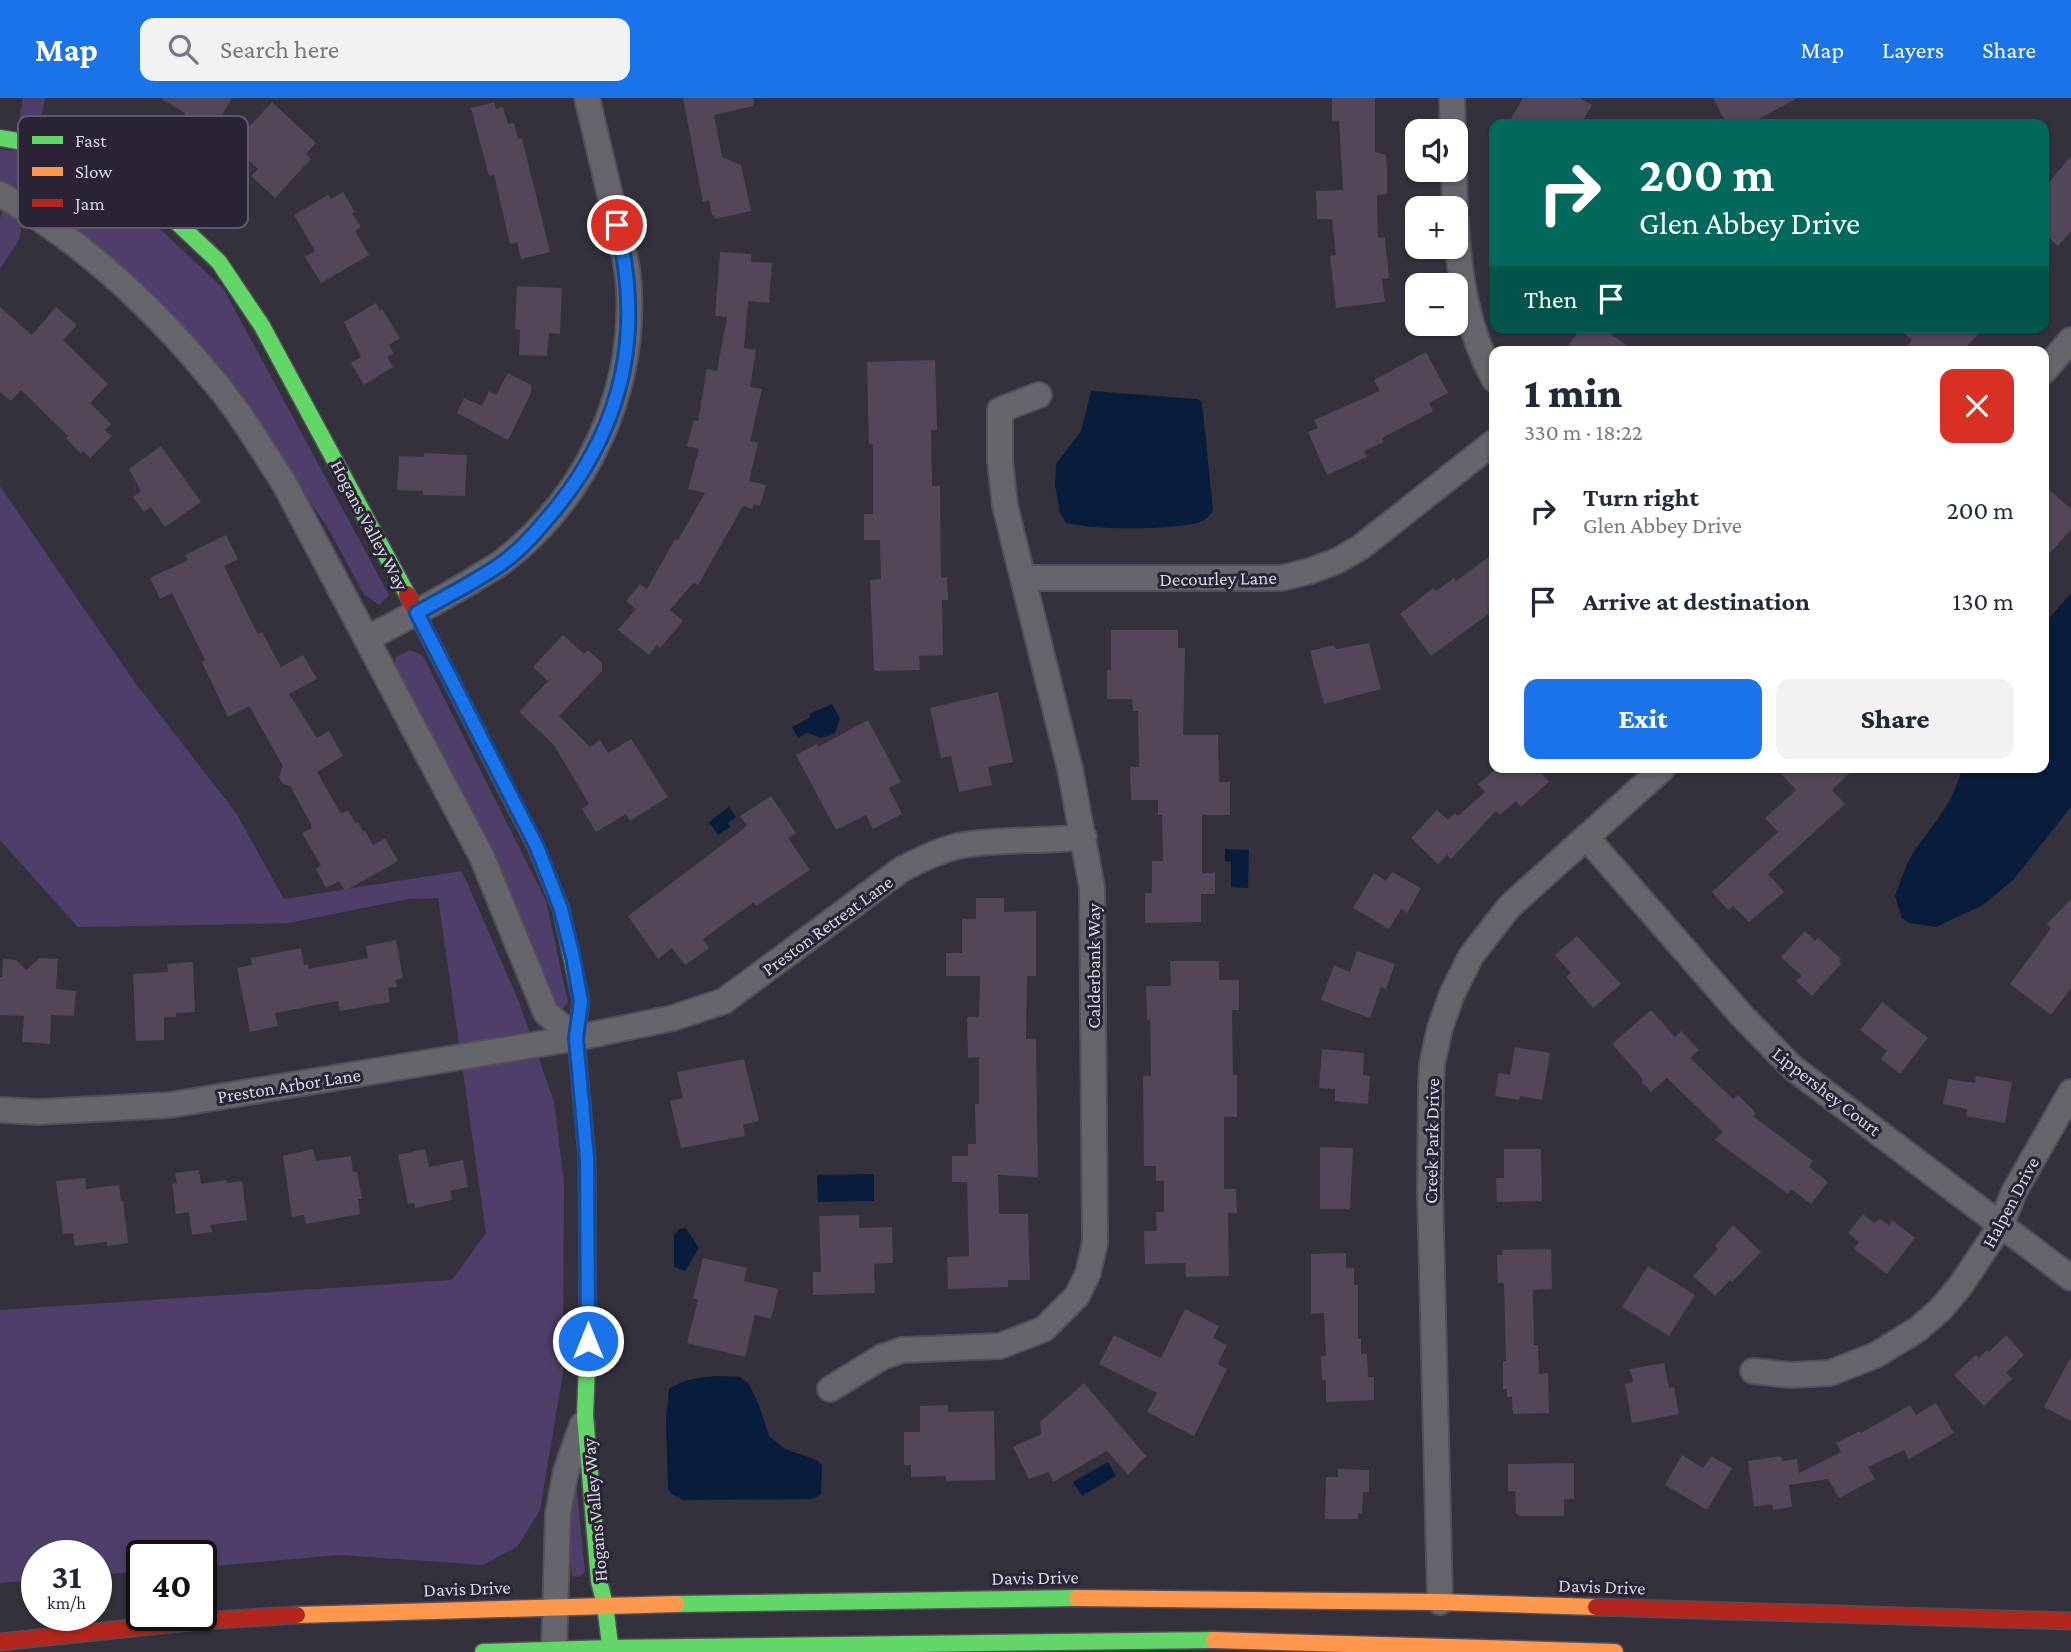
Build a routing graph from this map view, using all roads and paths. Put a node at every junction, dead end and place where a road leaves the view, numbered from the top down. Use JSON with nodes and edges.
{"nodes":[{"id":1,"x":587,"y":98,"type":"edge"},
{"id":2,"x":1452,"y":98,"type":"edge"},
{"id":3,"x":1453,"y":119,"type":"edge"},
{"id":4,"x":0,"y":138,"type":"edge"},
{"id":5,"x":18,"y":141,"type":"edge"},
{"id":6,"x":0,"y":194,"type":"edge"},
{"id":7,"x":18,"y":204,"type":"edge"},
{"id":8,"x":53,"y":228,"type":"edge"},
{"id":9,"x":183,"y":228,"type":"edge"},
{"id":10,"x":1458,"y":259,"type":"edge"},
{"id":11,"x":2071,"y":340,"type":"edge"},
{"id":12,"x":2049,"y":365,"type":"edge"},
{"id":13,"x":1489,"y":370,"type":"edge"},
{"id":14,"x":1039,"y":395,"type":"dead end"},
{"id":15,"x":1489,"y":446,"type":"edge"},
{"id":16,"x":1024,"y":578,"type":"junction"},
{"id":17,"x":417,"y":613,"type":"junction"},
{"id":18,"x":368,"y":638,"type":"junction"},
{"id":19,"x":1658,"y":773,"type":"edge"},
{"id":20,"x":1084,"y":837,"type":"junction"},
{"id":21,"x":1587,"y":838,"type":"junction"},
{"id":22,"x":576,"y":1038,"type":"junction"},
{"id":23,"x":2071,"y":1092,"type":"edge"},
{"id":24,"x":0,"y":1111,"type":"edge"},
{"id":25,"x":2001,"y":1225,"type":"junction"},
{"id":26,"x":2071,"y":1278,"type":"edge"},
{"id":27,"x":1753,"y":1371,"type":"dead end"},
{"id":28,"x":830,"y":1389,"type":"dead end"},
{"id":29,"x":585,"y":1415,"type":"junction"},
{"id":30,"x":1440,"y":1602,"type":"junction"},
{"id":31,"x":605,"y":1605,"type":"junction"},
{"id":32,"x":556,"y":1606,"type":"junction"},
{"id":33,"x":2071,"y":1621,"type":"edge"},
{"id":34,"x":0,"y":1642,"type":"edge"},
{"id":35,"x":610,"y":1650,"type":"edge"},
{"id":36,"x":554,"y":1651,"type":"edge"},
{"id":37,"x":483,"y":1652,"type":"edge"},
{"id":38,"x":1615,"y":1652,"type":"edge"}],
"edges":[{"from":1,"to":17,"type":"street"},
{"from":2,"to":3,"type":"street"},
{"from":4,"to":5,"type":"main road","name":"Hogans Valley Way"},
{"from":6,"to":7,"type":"street"},
{"from":8,"to":18,"type":"street"},
{"from":9,"to":17,"type":"main road","name":"Hogans Valley Way"},
{"from":10,"to":13,"type":"street"},
{"from":11,"to":12,"type":"street"},
{"from":14,"to":16,"type":"street","name":"Calderbank Way"},
{"from":15,"to":16,"type":"street","name":"Decourley Lane"},
{"from":16,"to":20,"type":"street","name":"Calderbank Way"},
{"from":17,"to":18,"type":"street"},
{"from":17,"to":22,"type":"main road","name":"Hogans Valley Way"},
{"from":18,"to":22,"type":"street"},
{"from":19,"to":21,"type":"street","name":"Creek Park Drive"},
{"from":20,"to":22,"type":"street","name":"Preston Retreat Lane"},
{"from":20,"to":28,"type":"street","name":"Calderbank Way"},
{"from":21,"to":25,"type":"street","name":"Lippershey Court"},
{"from":21,"to":30,"type":"street","name":"Creek Park Drive"},
{"from":22,"to":24,"type":"street","name":"Preston Arbor Lane"},
{"from":22,"to":29,"type":"main road","name":"Hogans Valley Way"},
{"from":23,"to":25,"type":"street","name":"Halpen Drive"},
{"from":25,"to":26,"type":"street","name":"Lippershey Court"},
{"from":25,"to":27,"type":"street","name":"Halpen Drive"},
{"from":29,"to":31,"type":"main road","name":"Hogans Valley Way"},
{"from":29,"to":32,"type":"street","name":"Hogans Valley Way"},
{"from":30,"to":31,"type":"main road","name":"Davis Drive"},
{"from":30,"to":33,"type":"main road","name":"Davis Drive"},
{"from":31,"to":32,"type":"main road","name":"Davis Drive"},
{"from":31,"to":35,"type":"main road","name":"Hogans Valley Way"},
{"from":32,"to":34,"type":"main road","name":"Davis Drive"},
{"from":32,"to":36,"type":"street","name":"Hogans Valley Way"},
{"from":35,"to":36,"type":"main road"},
{"from":35,"to":38,"type":"main road"},
{"from":36,"to":37,"type":"main road"}]}
